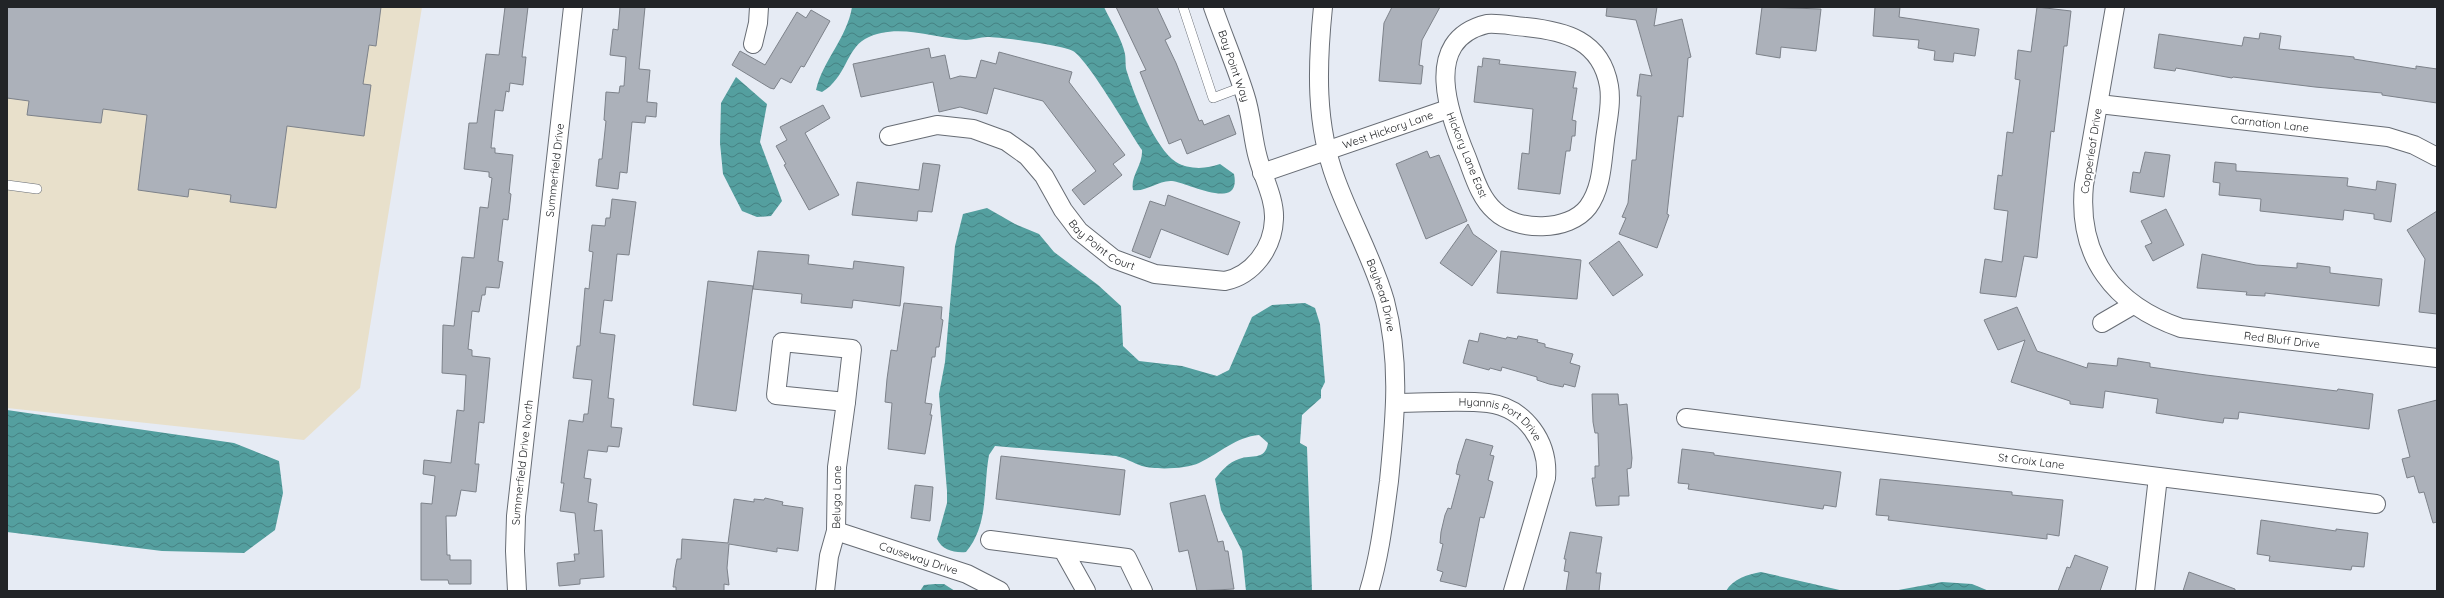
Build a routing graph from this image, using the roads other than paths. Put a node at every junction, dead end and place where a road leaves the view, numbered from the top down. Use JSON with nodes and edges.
{"nodes":[{"id":1,"x":573,"y":7,"type":"edge"},
{"id":2,"x":759,"y":7,"type":"edge"},
{"id":3,"x":1183,"y":7,"type":"edge"},
{"id":4,"x":1213,"y":7,"type":"edge"},
{"id":5,"x":1323,"y":7,"type":"edge"},
{"id":6,"x":2115,"y":7,"type":"edge"},
{"id":7,"x":753,"y":44,"type":"dead end"},
{"id":8,"x":1242,"y":87,"type":"junction"},
{"id":9,"x":2098,"y":104,"type":"junction"},
{"id":10,"x":1448,"y":109,"type":"junction"},
{"id":11,"x":889,"y":136,"type":"dead end"},
{"id":12,"x":1327,"y":152,"type":"junction"},
{"id":13,"x":2437,"y":157,"type":"edge"},
{"id":14,"x":1262,"y":173,"type":"junction"},
{"id":15,"x":7,"y":185,"type":"edge"},
{"id":16,"x":38,"y":189,"type":"dead end"},
{"id":17,"x":2133,"y":305,"type":"junction"},
{"id":18,"x":2102,"y":324,"type":"dead end"},
{"id":19,"x":537,"y":334,"type":"joint"},
{"id":20,"x":2437,"y":358,"type":"edge"},
{"id":21,"x":846,"y":402,"type":"junction"},
{"id":22,"x":1396,"y":403,"type":"junction"},
{"id":23,"x":1686,"y":418,"type":"dead end"},
{"id":24,"x":2158,"y":477,"type":"junction"},
{"id":25,"x":2376,"y":504,"type":"dead end"},
{"id":26,"x":836,"y":531,"type":"junction"},
{"id":27,"x":990,"y":540,"type":"dead end"},
{"id":28,"x":1063,"y":550,"type":"junction"},
{"id":29,"x":517,"y":591,"type":"edge"},
{"id":30,"x":825,"y":591,"type":"edge"},
{"id":31,"x":1000,"y":591,"type":"edge"},
{"id":32,"x":1086,"y":591,"type":"edge"},
{"id":33,"x":1143,"y":591,"type":"edge"},
{"id":34,"x":1369,"y":591,"type":"edge"},
{"id":35,"x":1513,"y":591,"type":"edge"},
{"id":36,"x":2145,"y":591,"type":"edge"}],
"edges":[{"from":1,"to":19,"type":"street","name":"Summerfield Drive"},
{"from":2,"to":7,"type":"street"},
{"from":3,"to":8,"type":"lane"},
{"from":4,"to":8,"type":"street","name":"Bay Point Way"},
{"from":5,"to":12,"type":"street","name":"Bayhead Drive"},
{"from":6,"to":9,"type":"street","name":"Copperleaf Drive"},
{"from":8,"to":14,"type":"street","name":"Bay Point Way"},
{"from":9,"to":13,"type":"street","name":"Carnation Lane"},
{"from":9,"to":17,"type":"street","name":"Copperleaf Drive"},
{"from":10,"to":10,"type":"street","name":"Hickory Lane East"},
{"from":10,"to":12,"type":"street","name":"West Hickory Lane"},
{"from":11,"to":14,"type":"street","name":"Bay Point Court"},
{"from":12,"to":14,"type":"street","name":"West Hickory Lane"},
{"from":12,"to":22,"type":"street","name":"Bayhead Drive"},
{"from":15,"to":16,"type":"lane"},
{"from":17,"to":18,"type":"street"},
{"from":17,"to":20,"type":"street","name":"Red Bluff Drive"},
{"from":19,"to":29,"type":"street","name":"Summerfield Drive North"},
{"from":21,"to":21,"type":"street","name":"Beluga Lane"},
{"from":21,"to":26,"type":"street","name":"Beluga Lane"},
{"from":22,"to":34,"type":"street","name":"Bayhead Drive"},
{"from":22,"to":35,"type":"street","name":"Hyannis Port Drive"},
{"from":23,"to":24,"type":"street","name":"St Croix Lane"},
{"from":24,"to":25,"type":"street","name":"St Croix Lane"},
{"from":24,"to":36,"type":"street"},
{"from":26,"to":30,"type":"street","name":"Beluga Lane"},
{"from":26,"to":31,"type":"street","name":"Causeway Drive"},
{"from":27,"to":28,"type":"street"},
{"from":28,"to":32,"type":"street"},
{"from":28,"to":33,"type":"street"}]}
